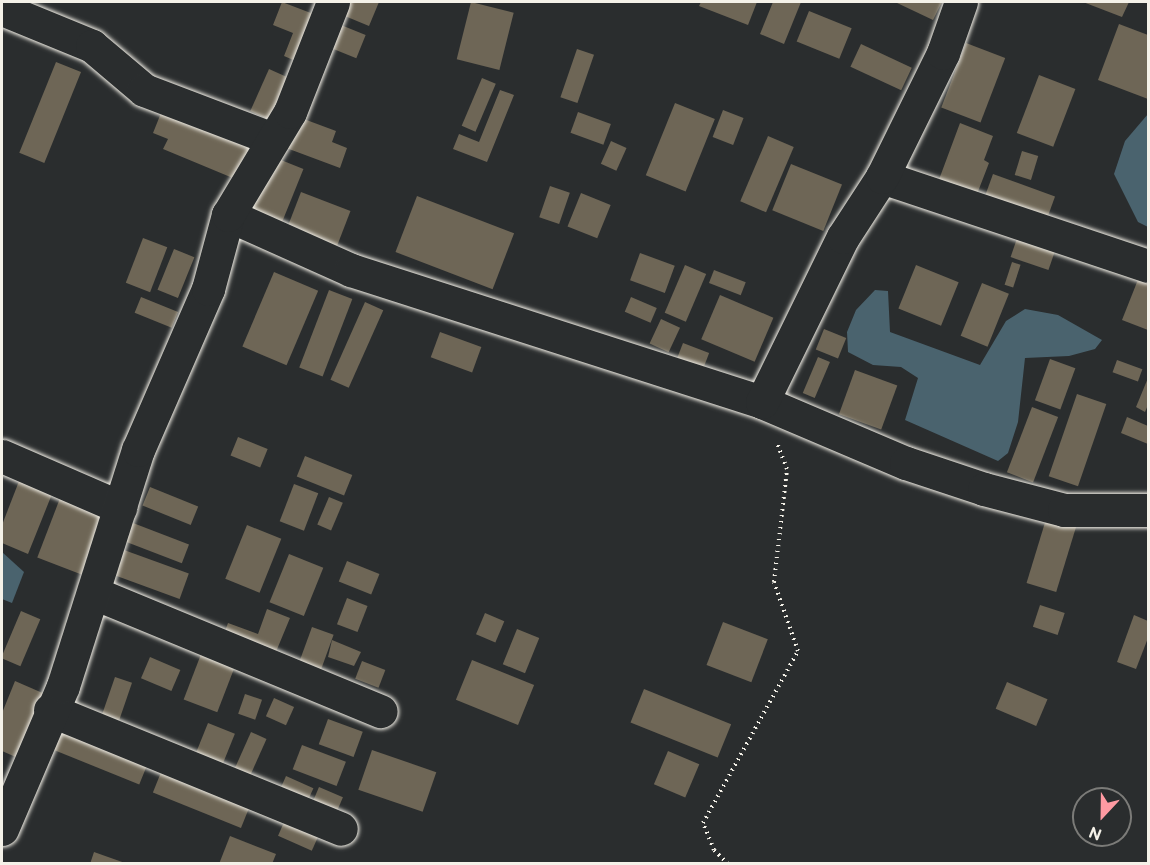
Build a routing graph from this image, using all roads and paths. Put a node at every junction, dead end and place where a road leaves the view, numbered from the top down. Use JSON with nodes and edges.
{"nodes":[{"id":1,"x":333,"y":2,"type":"edge"},
{"id":2,"x":961,"y":2,"type":"edge"},
{"id":3,"x":2,"y":9,"type":"edge"},
{"id":4,"x":273,"y":139,"type":"junction"},
{"id":5,"x":882,"y":177,"type":"junction"},
{"id":6,"x":228,"y":215,"type":"junction"},
{"id":7,"x":1149,"y":266,"type":"edge"},
{"id":8,"x":762,"y":402,"type":"junction"},
{"id":9,"x":2,"y":456,"type":"edge"},
{"id":10,"x":120,"y":507,"type":"junction"},
{"id":11,"x":1149,"y":510,"type":"edge"},
{"id":12,"x":94,"y":592,"type":"junction"},
{"id":13,"x":50,"y":710,"type":"junction"},
{"id":14,"x":381,"y":711,"type":"dead end"},
{"id":15,"x":2,"y":829,"type":"edge"},
{"id":16,"x":341,"y":829,"type":"dead end"},
{"id":17,"x":728,"y":864,"type":"edge"}],
"edges":[{"from":1,"to":4,"type":"street"},
{"from":2,"to":5,"type":"street"},
{"from":3,"to":4,"type":"street"},
{"from":4,"to":6,"type":"street"},
{"from":5,"to":7,"type":"street"},
{"from":5,"to":8,"type":"street"},
{"from":6,"to":8,"type":"street"},
{"from":6,"to":10,"type":"street"},
{"from":8,"to":11,"type":"street"},
{"from":8,"to":17,"type":"path"},
{"from":9,"to":10,"type":"street"},
{"from":10,"to":12,"type":"street"},
{"from":12,"to":13,"type":"street"},
{"from":12,"to":14,"type":"street"},
{"from":13,"to":15,"type":"street"},
{"from":13,"to":16,"type":"street"}]}
